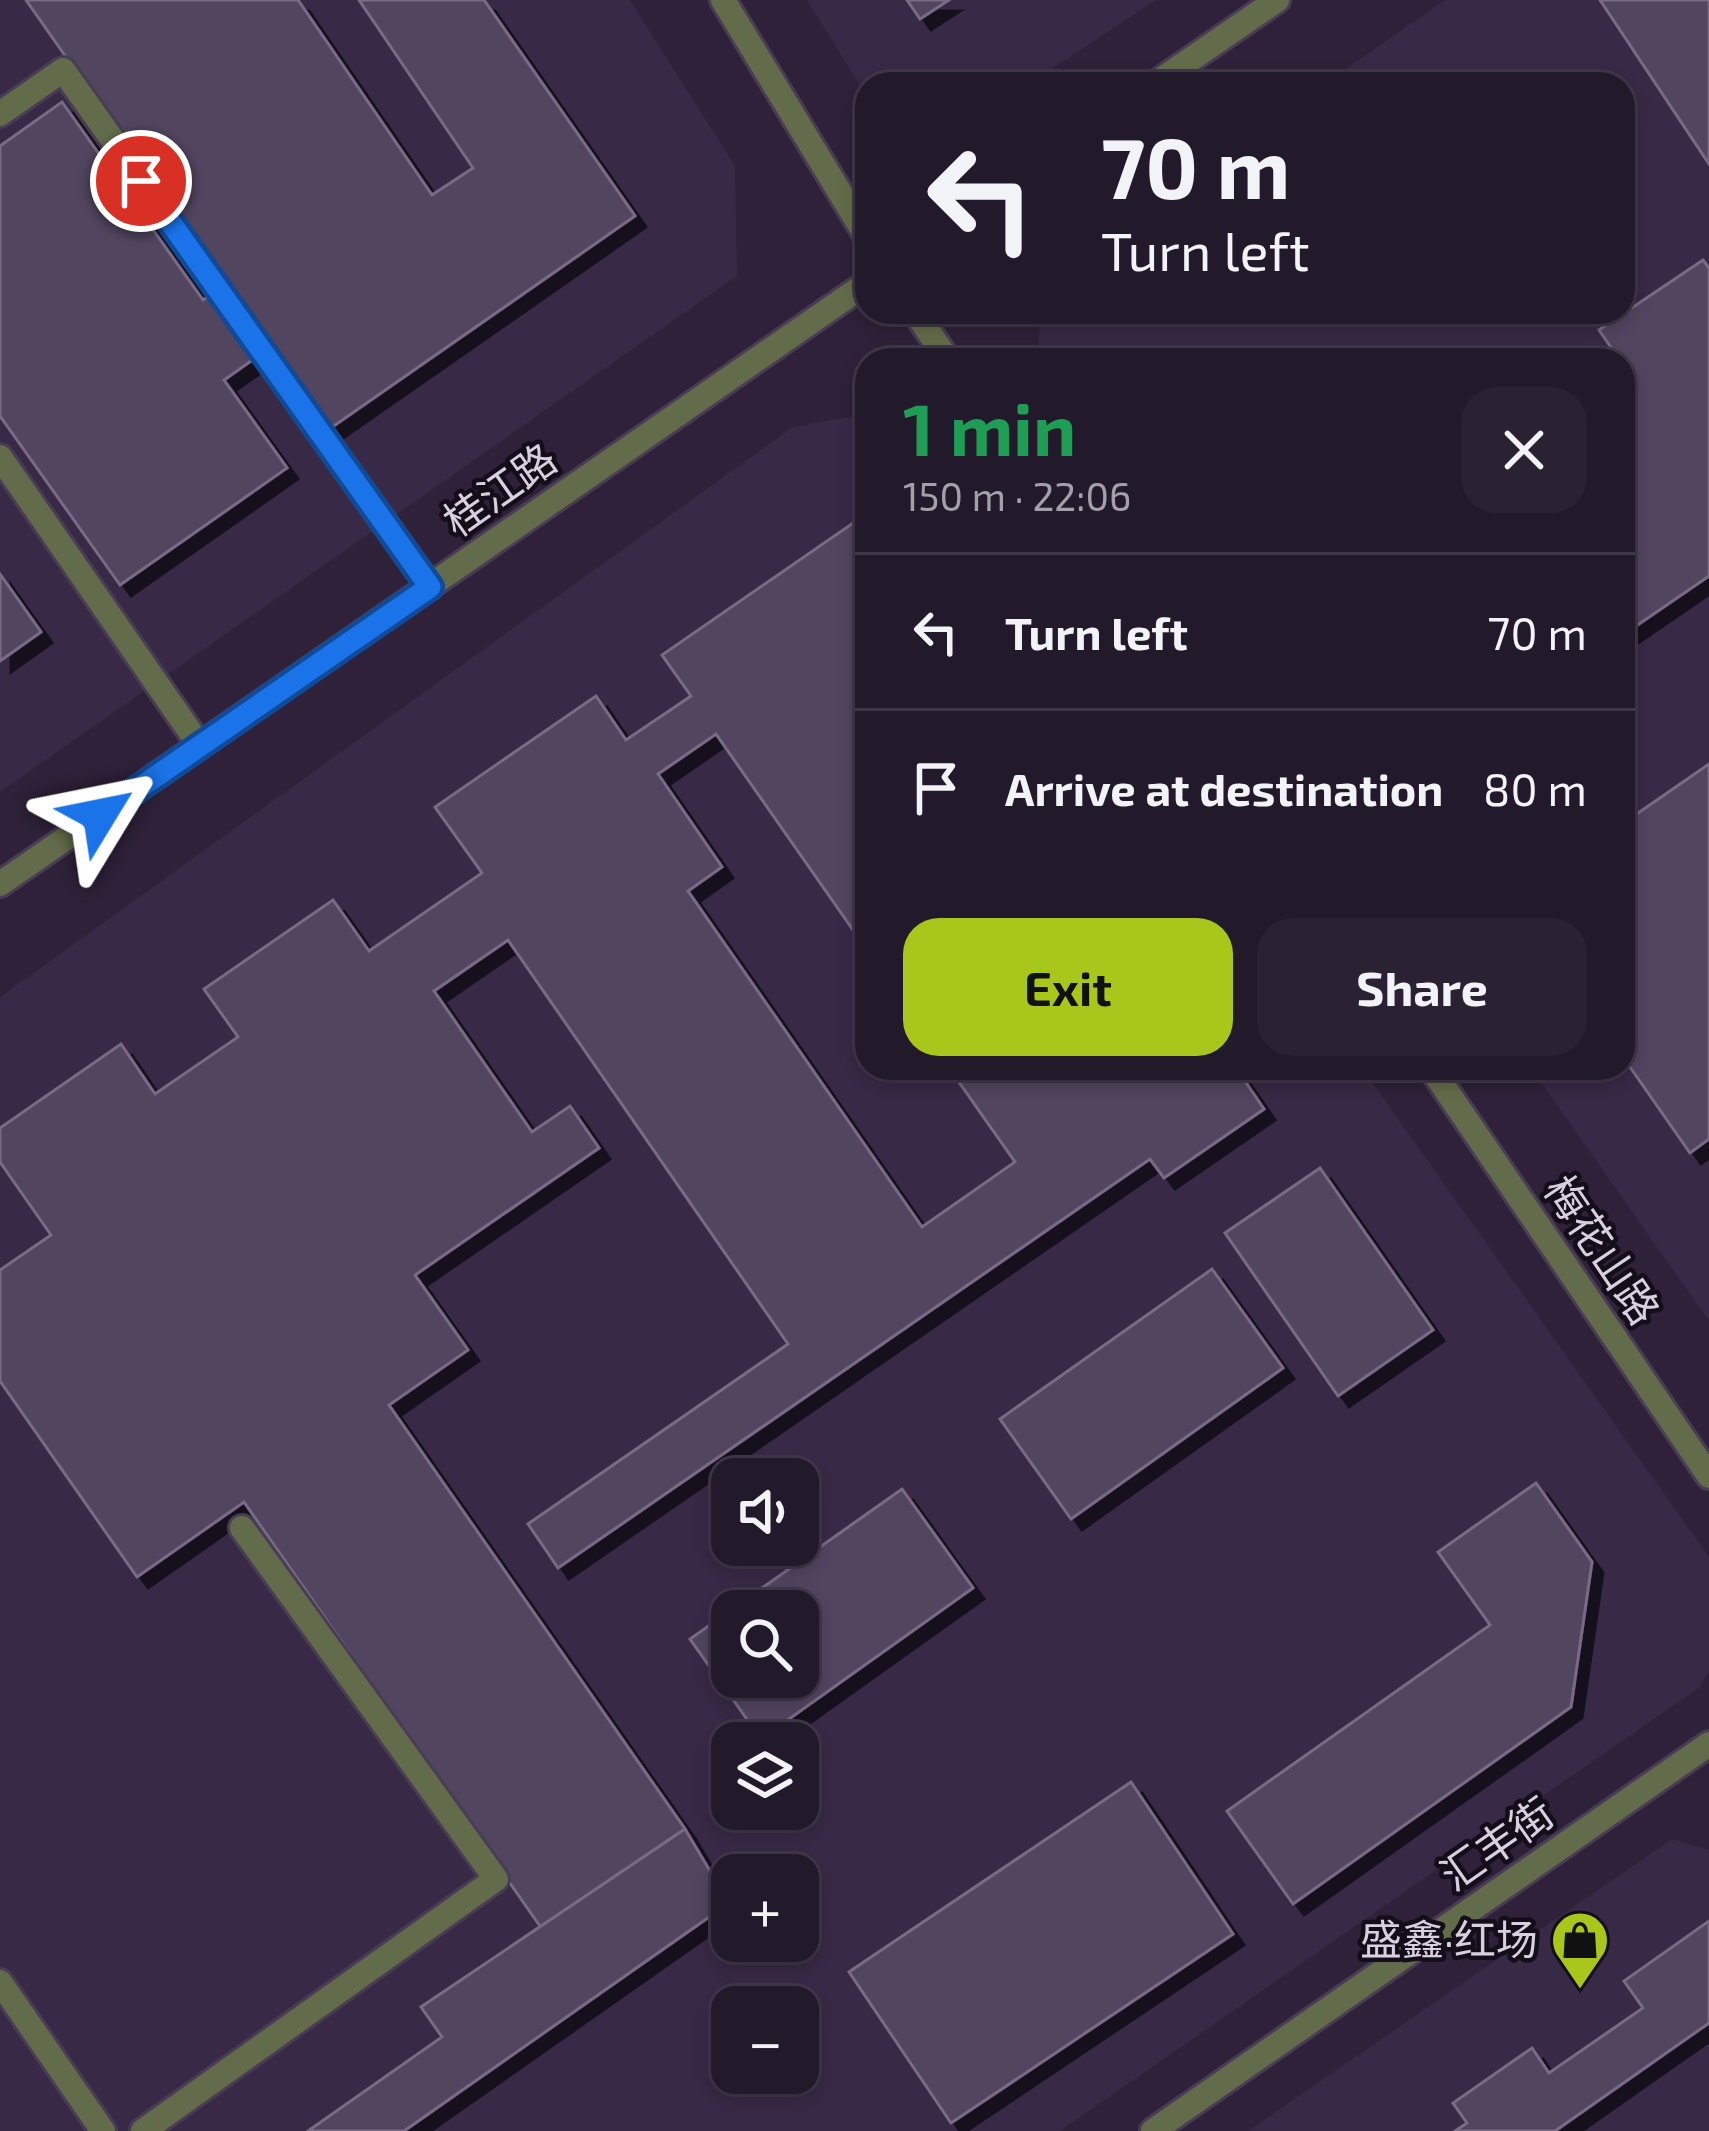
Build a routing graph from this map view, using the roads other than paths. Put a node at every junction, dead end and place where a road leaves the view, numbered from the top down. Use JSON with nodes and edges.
{"nodes":[{"id":1,"x":724,"y":0,"type":"edge"},
{"id":2,"x":1277,"y":0,"type":"edge"},
{"id":3,"x":1172,"y":72,"type":"edge"},
{"id":4,"x":0,"y":114,"type":"edge"},
{"id":5,"x":855,"y":217,"type":"edge"},
{"id":6,"x":855,"y":291,"type":"edge"},
{"id":7,"x":0,"y":457,"type":"edge"},
{"id":8,"x":430,"y":587,"type":"junction"},
{"id":9,"x":200,"y":746,"type":"junction"},
{"id":10,"x":0,"y":884,"type":"edge"},
{"id":11,"x":1439,"y":1080,"type":"edge"},
{"id":12,"x":1709,"y":1476,"type":"edge"},
{"id":13,"x":242,"y":1528,"type":"dead end"},
{"id":14,"x":1709,"y":1744,"type":"edge"},
{"id":15,"x":0,"y":1982,"type":"edge"},
{"id":16,"x":103,"y":2131,"type":"edge"},
{"id":17,"x":142,"y":2131,"type":"edge"},
{"id":18,"x":1153,"y":2131,"type":"edge"}],
"edges":[{"from":1,"to":5,"type":"street"},
{"from":2,"to":3,"type":"street"},
{"from":4,"to":8,"type":"street"},
{"from":6,"to":8,"type":"street","name":"桂江路"},
{"from":7,"to":9,"type":"street"},
{"from":8,"to":9,"type":"street","name":"桂江路"},
{"from":9,"to":10,"type":"street","name":"桂江路"},
{"from":11,"to":12,"type":"street","name":"梅花山路"},
{"from":13,"to":17,"type":"street"},
{"from":14,"to":18,"type":"street","name":"汇丰街"},
{"from":15,"to":16,"type":"street"}]}
